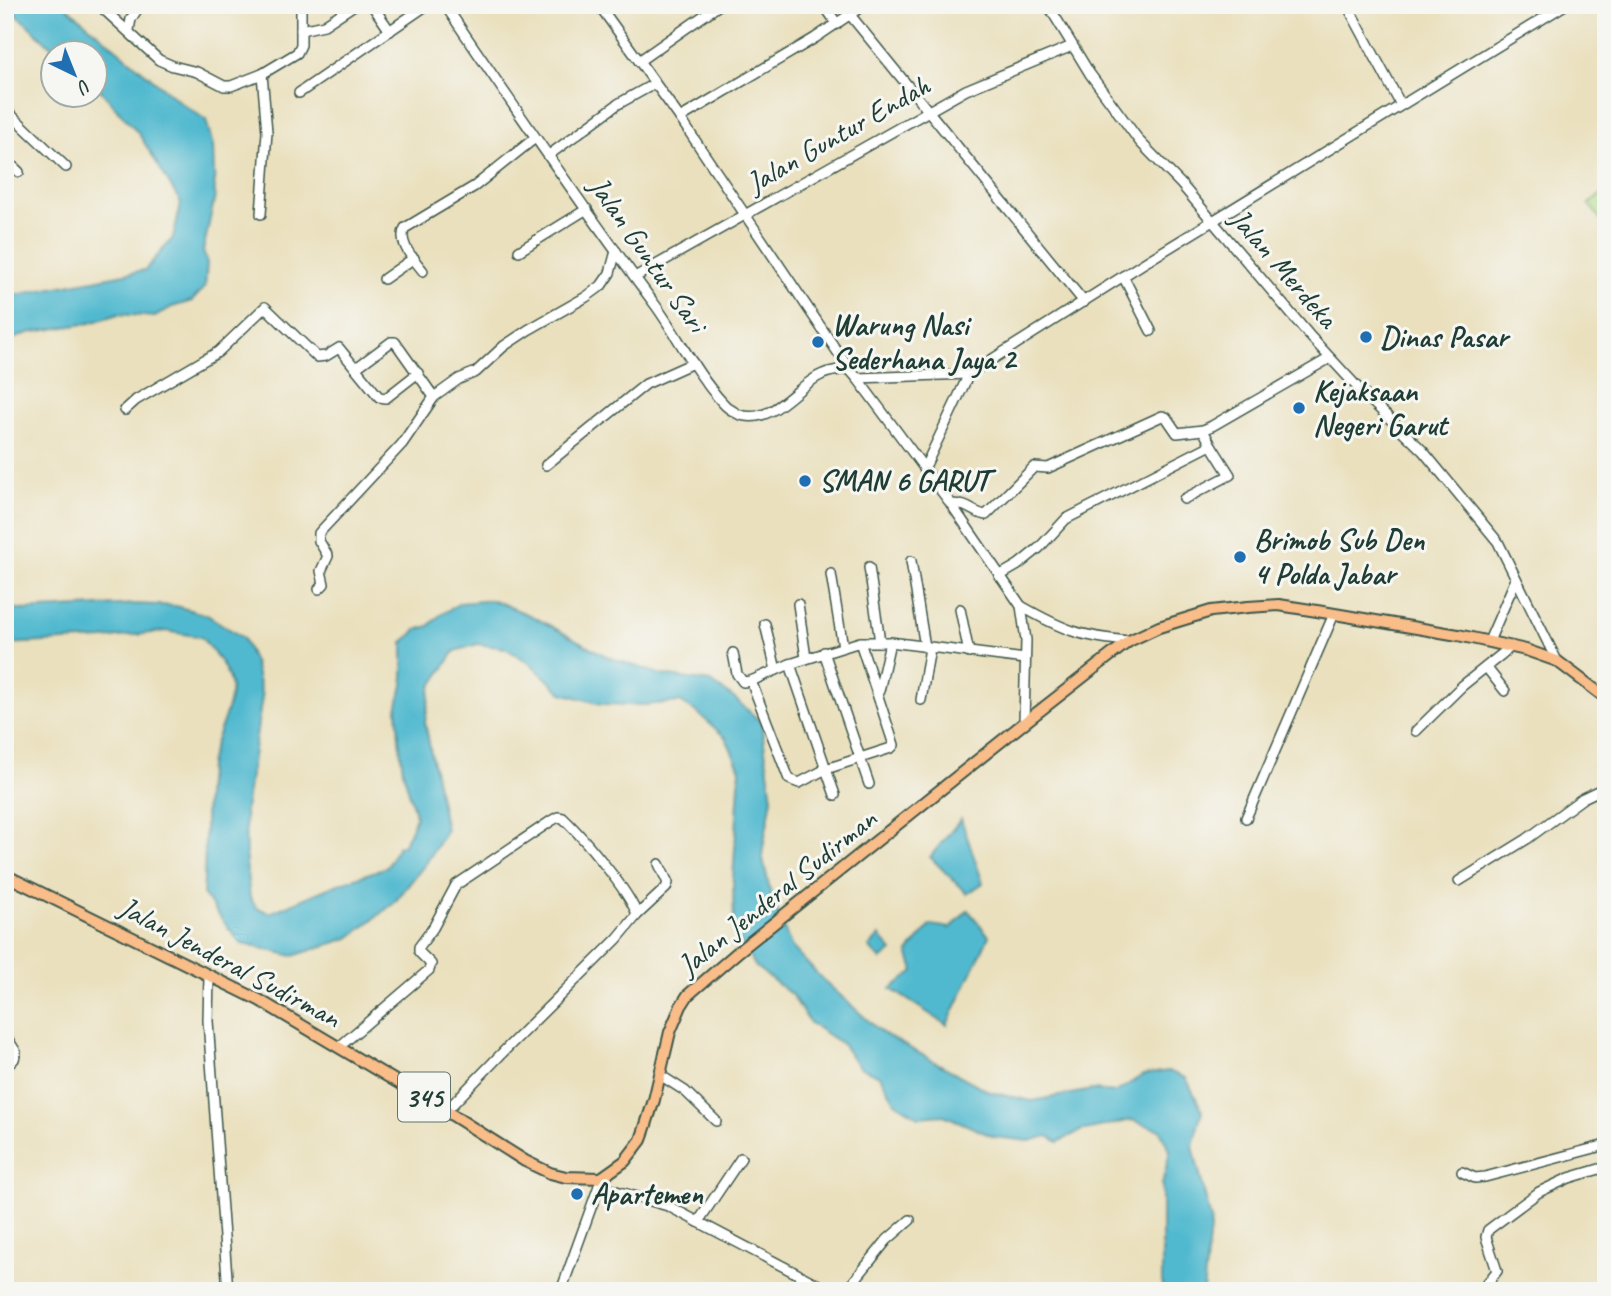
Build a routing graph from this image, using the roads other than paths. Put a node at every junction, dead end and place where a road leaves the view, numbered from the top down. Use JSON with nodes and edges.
{"nodes":[{"id":1,"x":99,"y":5,"type":"edge"},
{"id":2,"x":140,"y":5,"type":"edge"},
{"id":3,"x":301,"y":5,"type":"edge"},
{"id":4,"x":354,"y":5,"type":"edge"},
{"id":5,"x":372,"y":5,"type":"edge"},
{"id":6,"x":428,"y":5,"type":"edge"},
{"id":7,"x":445,"y":5,"type":"edge"},
{"id":8,"x":598,"y":5,"type":"edge"},
{"id":9,"x":719,"y":5,"type":"edge"},
{"id":10,"x":824,"y":5,"type":"edge"},
{"id":11,"x":842,"y":5,"type":"edge"},
{"id":12,"x":864,"y":5,"type":"edge"},
{"id":13,"x":1048,"y":5,"type":"edge"},
{"id":14,"x":1347,"y":5,"type":"edge"},
{"id":15,"x":1565,"y":5,"type":"edge"},
{"id":16,"x":850,"y":16,"type":"junction"},
{"id":17,"x":837,"y":24,"type":"junction"},
{"id":18,"x":129,"y":30,"type":"junction"},
{"id":19,"x":301,"y":30,"type":"junction"},
{"id":20,"x":390,"y":31,"type":"junction"},
{"id":21,"x":1072,"y":46,"type":"junction"},
{"id":22,"x":639,"y":61,"type":"junction"},
{"id":23,"x":262,"y":74,"type":"junction"},
{"id":24,"x":654,"y":84,"type":"junction"},
{"id":25,"x":299,"y":93,"type":"dead end"},
{"id":26,"x":1401,"y":105,"type":"junction"},
{"id":27,"x":5,"y":109,"type":"edge"},
{"id":28,"x":928,"y":111,"type":"junction"},
{"id":29,"x":680,"y":118,"type":"junction"},
{"id":30,"x":535,"y":138,"type":"junction"},
{"id":31,"x":549,"y":155,"type":"junction"},
{"id":32,"x":5,"y":159,"type":"edge"},
{"id":33,"x":66,"y":167,"type":"dead end"},
{"id":34,"x":19,"y":172,"type":"dead end"},
{"id":35,"x":587,"y":209,"type":"junction"},
{"id":36,"x":261,"y":214,"type":"dead end"},
{"id":37,"x":745,"y":215,"type":"junction"},
{"id":38,"x":1212,"y":221,"type":"junction"},
{"id":39,"x":519,"y":251,"type":"dead end"},
{"id":40,"x":616,"y":251,"type":"junction"},
{"id":41,"x":414,"y":258,"type":"junction"},
{"id":42,"x":423,"y":271,"type":"dead end"},
{"id":43,"x":1123,"y":276,"type":"junction"},
{"id":44,"x":635,"y":278,"type":"junction"},
{"id":45,"x":384,"y":279,"type":"dead end"},
{"id":46,"x":1084,"y":302,"type":"junction"},
{"id":47,"x":1150,"y":331,"type":"dead end"},
{"id":48,"x":1329,"y":358,"type":"junction"},
{"id":49,"x":693,"y":363,"type":"junction"},
{"id":50,"x":356,"y":368,"type":"junction"},
{"id":51,"x":849,"y":369,"type":"junction"},
{"id":52,"x":418,"y":373,"type":"junction"},
{"id":53,"x":969,"y":374,"type":"junction"},
{"id":54,"x":857,"y":378,"type":"junction"},
{"id":55,"x":435,"y":397,"type":"junction"},
{"id":56,"x":125,"y":410,"type":"dead end"},
{"id":57,"x":1203,"y":430,"type":"junction"},
{"id":58,"x":1211,"y":444,"type":"junction"},
{"id":59,"x":546,"y":465,"type":"dead end"},
{"id":60,"x":924,"y":469,"type":"junction"},
{"id":61,"x":1184,"y":499,"type":"dead end"},
{"id":62,"x":951,"y":504,"type":"junction"},
{"id":63,"x":911,"y":561,"type":"dead end"},
{"id":64,"x":869,"y":567,"type":"dead end"},
{"id":65,"x":831,"y":575,"type":"dead end"},
{"id":66,"x":999,"y":576,"type":"junction"},
{"id":67,"x":1516,"y":579,"type":"junction"},
{"id":68,"x":319,"y":589,"type":"dead end"},
{"id":69,"x":798,"y":604,"type":"dead end"},
{"id":70,"x":1021,"y":606,"type":"junction"},
{"id":71,"x":960,"y":609,"type":"dead end"},
{"id":72,"x":1334,"y":614,"type":"junction"},
{"id":73,"x":765,"y":624,"type":"dead end"},
{"id":74,"x":1489,"y":640,"type":"junction"},
{"id":75,"x":1129,"y":641,"type":"junction"},
{"id":76,"x":860,"y":642,"type":"junction"},
{"id":77,"x":880,"y":642,"type":"junction"},
{"id":78,"x":890,"y":642,"type":"junction"},
{"id":79,"x":1512,"y":646,"type":"junction"},
{"id":80,"x":843,"y":647,"type":"junction"},
{"id":81,"x":927,"y":647,"type":"junction"},
{"id":82,"x":824,"y":652,"type":"junction"},
{"id":83,"x":733,"y":653,"type":"dead end"},
{"id":84,"x":969,"y":653,"type":"junction"},
{"id":85,"x":806,"y":658,"type":"junction"},
{"id":86,"x":1026,"y":659,"type":"junction"},
{"id":87,"x":1557,"y":661,"type":"junction"},
{"id":88,"x":790,"y":664,"type":"junction"},
{"id":89,"x":1486,"y":667,"type":"junction"},
{"id":90,"x":776,"y":670,"type":"junction"},
{"id":91,"x":751,"y":681,"type":"junction"},
{"id":92,"x":1505,"y":691,"type":"dead end"},
{"id":93,"x":878,"y":693,"type":"junction"},
{"id":94,"x":1606,"y":698,"type":"edge"},
{"id":95,"x":921,"y":700,"type":"dead end"},
{"id":96,"x":1024,"y":723,"type":"junction"},
{"id":97,"x":1416,"y":731,"type":"dead end"},
{"id":98,"x":859,"y":760,"type":"junction"},
{"id":99,"x":826,"y":769,"type":"junction"},
{"id":100,"x":869,"y":784,"type":"dead end"},
{"id":101,"x":1606,"y":787,"type":"edge"},
{"id":102,"x":835,"y":795,"type":"dead end"},
{"id":103,"x":1246,"y":818,"type":"dead end"},
{"id":104,"x":659,"y":864,"type":"dead end"},
{"id":105,"x":6,"y":877,"type":"edge"},
{"id":106,"x":1459,"y":881,"type":"dead end"},
{"id":107,"x":637,"y":915,"type":"junction"},
{"id":108,"x":209,"y":976,"type":"junction"},
{"id":109,"x":5,"y":1035,"type":"edge"},
{"id":110,"x":339,"y":1047,"type":"junction"},
{"id":111,"x":5,"y":1068,"type":"edge"},
{"id":112,"x":660,"y":1075,"type":"junction"},
{"id":113,"x":446,"y":1111,"type":"junction"},
{"id":114,"x":716,"y":1121,"type":"dead end"},
{"id":115,"x":1606,"y":1145,"type":"edge"},
{"id":116,"x":741,"y":1158,"type":"dead end"},
{"id":117,"x":1606,"y":1167,"type":"edge"},
{"id":118,"x":1462,"y":1172,"type":"dead end"},
{"id":119,"x":600,"y":1182,"type":"junction"},
{"id":120,"x":910,"y":1220,"type":"dead end"},
{"id":121,"x":698,"y":1222,"type":"junction"},
{"id":122,"x":228,"y":1291,"type":"edge"},
{"id":123,"x":561,"y":1291,"type":"edge"},
{"id":124,"x":830,"y":1291,"type":"edge"},
{"id":125,"x":846,"y":1291,"type":"edge"},
{"id":126,"x":1481,"y":1291,"type":"edge"}],
"edges":[{"from":1,"to":18,"type":"street"},
{"from":2,"to":18,"type":"street"},
{"from":3,"to":19,"type":"street"},
{"from":4,"to":19,"type":"street"},
{"from":5,"to":20,"type":"street"},
{"from":6,"to":20,"type":"street"},
{"from":7,"to":30,"type":"street","name":"Jalan Guntur Sari"},
{"from":8,"to":22,"type":"street"},
{"from":9,"to":22,"type":"street"},
{"from":10,"to":17,"type":"street"},
{"from":11,"to":16,"type":"street"},
{"from":12,"to":16,"type":"street"},
{"from":13,"to":21,"type":"street","name":"Jalan Merdeka"},
{"from":14,"to":26,"type":"street"},
{"from":15,"to":26,"type":"street"},
{"from":16,"to":17,"type":"street"},
{"from":16,"to":28,"type":"street"},
{"from":17,"to":29,"type":"street"},
{"from":18,"to":23,"type":"street"},
{"from":19,"to":23,"type":"street"},
{"from":20,"to":25,"type":"street"},
{"from":21,"to":28,"type":"street","name":"Jalan Guntur Endah"},
{"from":21,"to":38,"type":"street","name":"Jalan Merdeka"},
{"from":22,"to":24,"type":"street"},
{"from":23,"to":36,"type":"street"},
{"from":24,"to":29,"type":"street"},
{"from":24,"to":31,"type":"street"},
{"from":26,"to":38,"type":"street"},
{"from":27,"to":33,"type":"street"},
{"from":28,"to":37,"type":"street","name":"Jalan Guntur Endah"},
{"from":28,"to":46,"type":"street"},
{"from":29,"to":37,"type":"street"},
{"from":30,"to":31,"type":"street","name":"Jalan Guntur Sari"},
{"from":30,"to":41,"type":"street"},
{"from":31,"to":35,"type":"street","name":"Jalan Guntur Sari"},
{"from":32,"to":34,"type":"street"},
{"from":35,"to":39,"type":"street"},
{"from":35,"to":40,"type":"street","name":"Jalan Guntur Sari"},
{"from":37,"to":44,"type":"street","name":"Jalan Guntur Endah"},
{"from":37,"to":51,"type":"street"},
{"from":38,"to":43,"type":"street"},
{"from":38,"to":48,"type":"street","name":"Jalan Merdeka"},
{"from":40,"to":44,"type":"street","name":"Jalan Guntur Sari"},
{"from":40,"to":55,"type":"street"},
{"from":41,"to":42,"type":"street"},
{"from":41,"to":45,"type":"street"},
{"from":43,"to":46,"type":"street"},
{"from":43,"to":47,"type":"street"},
{"from":44,"to":49,"type":"street","name":"Jalan Guntur Sari"},
{"from":46,"to":53,"type":"street"},
{"from":48,"to":57,"type":"street"},
{"from":48,"to":67,"type":"street","name":"Jalan Merdeka"},
{"from":49,"to":51,"type":"street","name":"Jalan Guntur Sari"},
{"from":49,"to":59,"type":"street"},
{"from":50,"to":52,"type":"street"},
{"from":50,"to":52,"type":"street"},
{"from":50,"to":56,"type":"street"},
{"from":51,"to":54,"type":"street"},
{"from":52,"to":55,"type":"street"},
{"from":53,"to":54,"type":"street"},
{"from":53,"to":60,"type":"street"},
{"from":54,"to":60,"type":"street"},
{"from":55,"to":68,"type":"street"},
{"from":57,"to":58,"type":"street"},
{"from":57,"to":62,"type":"street"},
{"from":58,"to":61,"type":"street"},
{"from":58,"to":66,"type":"street"},
{"from":60,"to":62,"type":"street"},
{"from":62,"to":66,"type":"street"},
{"from":63,"to":81,"type":"street"},
{"from":64,"to":77,"type":"street"},
{"from":65,"to":80,"type":"street"},
{"from":66,"to":70,"type":"street"},
{"from":67,"to":74,"type":"street"},
{"from":67,"to":87,"type":"street","name":"Jalan Merdeka"},
{"from":69,"to":85,"type":"street"},
{"from":70,"to":75,"type":"street"},
{"from":70,"to":86,"type":"street"},
{"from":71,"to":84,"type":"street"},
{"from":72,"to":74,"type":"main road","name":"Jalan Jenderal Sudirman"},
{"from":72,"to":75,"type":"main road","name":"Jalan Jenderal Sudirman"},
{"from":72,"to":103,"type":"street"},
{"from":73,"to":90,"type":"street"},
{"from":74,"to":79,"type":"main road","name":"Jalan Jenderal Sudirman"},
{"from":75,"to":96,"type":"main road","name":"Jalan Jenderal Sudirman"},
{"from":76,"to":77,"type":"street"},
{"from":76,"to":80,"type":"street"},
{"from":76,"to":93,"type":"street"},
{"from":77,"to":78,"type":"street"},
{"from":78,"to":81,"type":"street"},
{"from":78,"to":93,"type":"street"},
{"from":79,"to":87,"type":"main road","name":"Jalan Jenderal Sudirman"},
{"from":79,"to":89,"type":"street"},
{"from":80,"to":82,"type":"street"},
{"from":81,"to":84,"type":"street"},
{"from":81,"to":95,"type":"street"},
{"from":82,"to":85,"type":"street"},
{"from":82,"to":98,"type":"street"},
{"from":83,"to":91,"type":"street"},
{"from":84,"to":86,"type":"street"},
{"from":85,"to":88,"type":"street"},
{"from":86,"to":96,"type":"street"},
{"from":87,"to":94,"type":"main road","name":"Jalan Jenderal Sudirman"},
{"from":88,"to":90,"type":"street"},
{"from":88,"to":99,"type":"street"},
{"from":89,"to":92,"type":"street"},
{"from":89,"to":97,"type":"street"},
{"from":90,"to":91,"type":"street"},
{"from":91,"to":99,"type":"street"},
{"from":93,"to":98,"type":"street"},
{"from":96,"to":112,"type":"main road","name":"Jalan Jenderal Sudirman"},
{"from":98,"to":99,"type":"street"},
{"from":98,"to":100,"type":"street"},
{"from":99,"to":102,"type":"street"},
{"from":101,"to":106,"type":"street"},
{"from":104,"to":107,"type":"street"},
{"from":105,"to":108,"type":"main road","name":"Jalan Jenderal Sudirman","number":"345"},
{"from":107,"to":110,"type":"street"},
{"from":107,"to":113,"type":"street"},
{"from":108,"to":110,"type":"main road","name":"Jalan Jenderal Sudirman","number":"345"},
{"from":108,"to":122,"type":"street"},
{"from":109,"to":111,"type":"street"},
{"from":110,"to":113,"type":"main road","name":"Jalan Jenderal Sudirman","number":"345"},
{"from":112,"to":114,"type":"street"},
{"from":112,"to":119,"type":"main road","name":"Jalan Jenderal Sudirman"},
{"from":113,"to":119,"type":"main road","name":"Jalan Jenderal Sudirman","number":"345"},
{"from":115,"to":118,"type":"street"},
{"from":116,"to":121,"type":"street"},
{"from":117,"to":126,"type":"street"},
{"from":119,"to":121,"type":"street"},
{"from":119,"to":123,"type":"street"},
{"from":120,"to":125,"type":"street"},
{"from":121,"to":124,"type":"street"}]}
